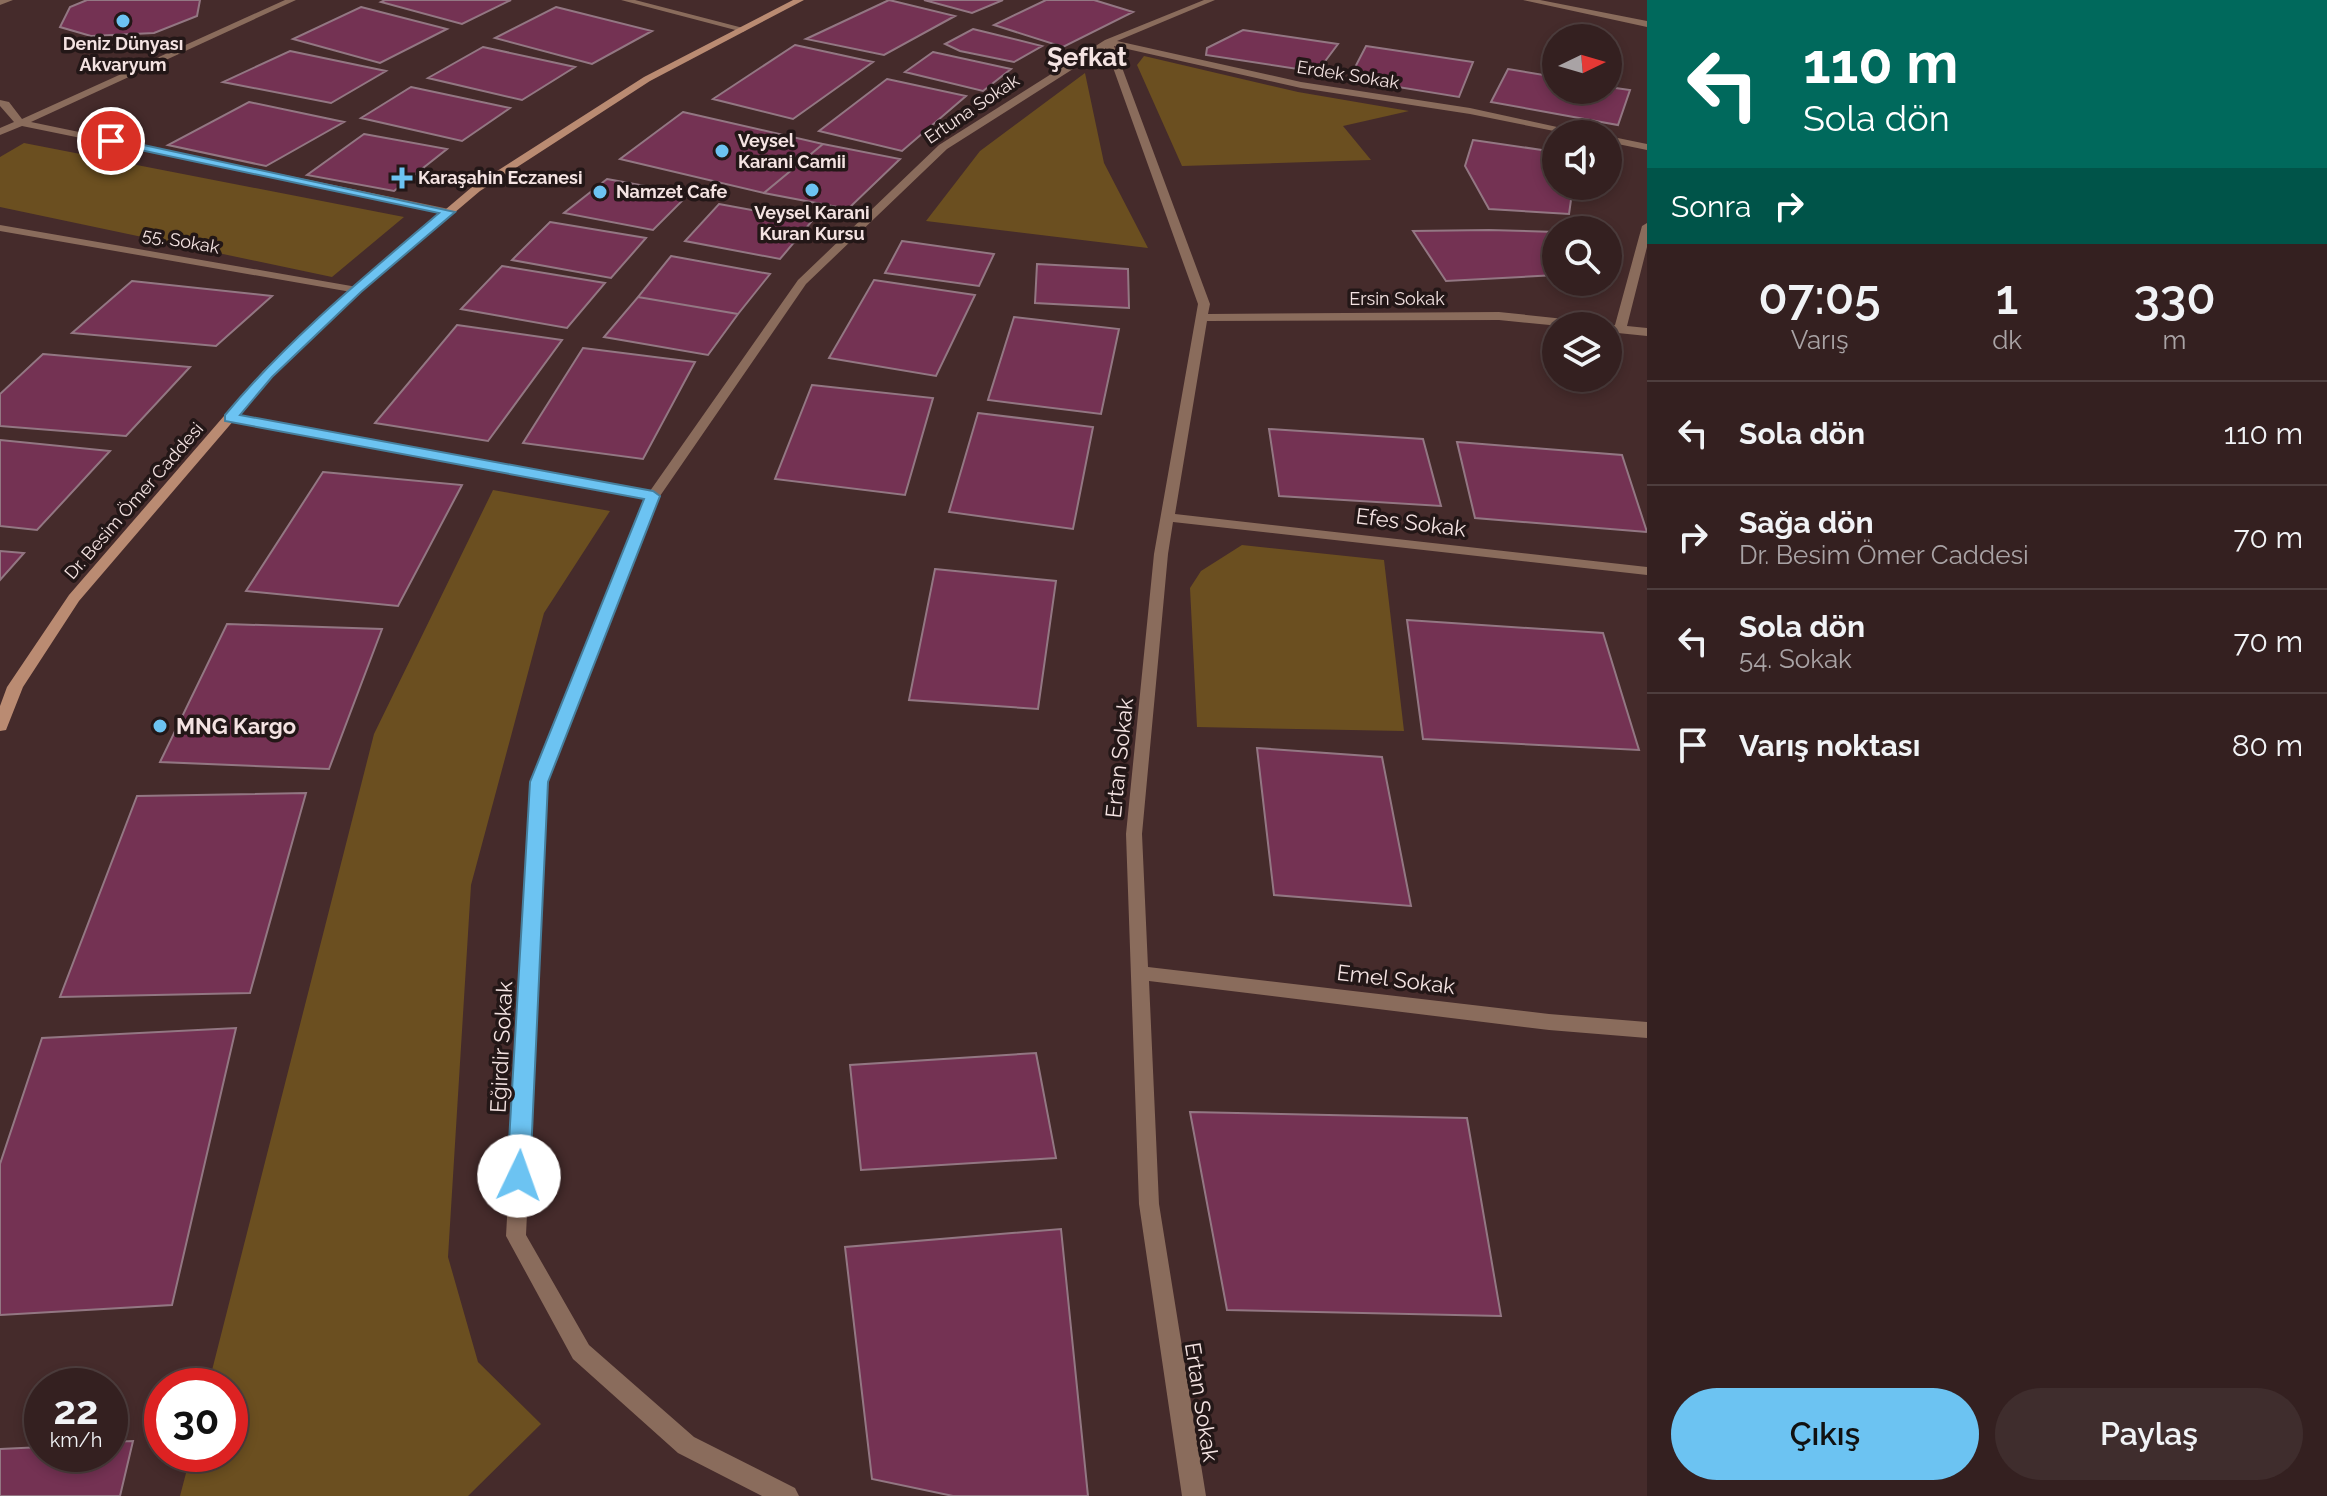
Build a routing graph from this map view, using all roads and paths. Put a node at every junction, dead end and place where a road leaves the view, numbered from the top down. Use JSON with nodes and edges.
{"nodes":[{"id":1,"x":9,"y":0,"type":"edge"},
{"id":2,"x":292,"y":0,"type":"edge"},
{"id":3,"x":625,"y":0,"type":"edge"},
{"id":4,"x":800,"y":0,"type":"edge"},
{"id":5,"x":1211,"y":0,"type":"edge"},
{"id":6,"x":1527,"y":0,"type":"edge"},
{"id":7,"x":0,"y":2,"type":"edge"},
{"id":8,"x":1647,"y":24,"type":"edge"},
{"id":9,"x":743,"y":29,"type":"junction"},
{"id":10,"x":1108,"y":42,"type":"junction"},
{"id":11,"x":0,"y":103,"type":"edge"},
{"id":12,"x":19,"y":122,"type":"junction"},
{"id":13,"x":1542,"y":126,"type":"edge"},
{"id":14,"x":0,"y":132,"type":"edge"},
{"id":15,"x":1622,"y":142,"type":"edge"},
{"id":16,"x":1647,"y":147,"type":"edge"},
{"id":17,"x":449,"y":212,"type":"junction"},
{"id":18,"x":1647,"y":226,"type":"edge"},
{"id":19,"x":0,"y":228,"type":"edge"},
{"id":20,"x":357,"y":290,"type":"junction"},
{"id":21,"x":1619,"y":312,"type":"edge"},
{"id":22,"x":1202,"y":318,"type":"junction"},
{"id":23,"x":1542,"y":321,"type":"edge"},
{"id":24,"x":1622,"y":329,"type":"edge"},
{"id":25,"x":1647,"y":332,"type":"edge"},
{"id":26,"x":230,"y":418,"type":"junction"},
{"id":27,"x":653,"y":496,"type":"junction"},
{"id":28,"x":1169,"y":517,"type":"junction"},
{"id":29,"x":1647,"y":571,"type":"edge"},
{"id":30,"x":8,"y":687,"type":"edge"},
{"id":31,"x":0,"y":726,"type":"edge"},
{"id":32,"x":1139,"y":973,"type":"junction"},
{"id":33,"x":1647,"y":1030,"type":"edge"},
{"id":34,"x":787,"y":1496,"type":"edge"},
{"id":35,"x":1194,"y":1496,"type":"edge"}],
"edges":[{"from":1,"to":7,"type":"street"},
{"from":2,"to":12,"type":"street"},
{"from":3,"to":9,"type":"street"},
{"from":4,"to":9,"type":"main road","name":"Dr. Besim Ömer Caddesi"},
{"from":5,"to":10,"type":"street","name":"Ertuna Sokak"},
{"from":6,"to":8,"type":"street"},
{"from":9,"to":17,"type":"main road","name":"Dr. Besim Ömer Caddesi"},
{"from":10,"to":13,"type":"street","name":"Erdek Sokak"},
{"from":10,"to":22,"type":"street","name":"Ertan Sokak"},
{"from":10,"to":27,"type":"street","name":"Ertuna Sokak"},
{"from":11,"to":12,"type":"street"},
{"from":12,"to":14,"type":"street"},
{"from":12,"to":17,"type":"street"},
{"from":15,"to":16,"type":"street"},
{"from":17,"to":20,"type":"main road","name":"Dr. Besim Ömer Caddesi"},
{"from":18,"to":21,"type":"street"},
{"from":19,"to":20,"type":"street","name":"55. Sokak"},
{"from":20,"to":26,"type":"main road","name":"Dr. Besim Ömer Caddesi"},
{"from":22,"to":23,"type":"street","name":"Ersin Sokak"},
{"from":22,"to":28,"type":"street","name":"Ertan Sokak"},
{"from":24,"to":25,"type":"street"},
{"from":26,"to":27,"type":"street"},
{"from":26,"to":30,"type":"main road","name":"Dr. Besim Ömer Caddesi"},
{"from":27,"to":34,"type":"street","name":"Eğirdir Sokak"},
{"from":28,"to":29,"type":"street","name":"Efes Sokak"},
{"from":28,"to":32,"type":"street","name":"Ertan Sokak"},
{"from":30,"to":31,"type":"main road","name":"Dr. Besim Ömer Caddesi"},
{"from":32,"to":33,"type":"street","name":"Emel Sokak"},
{"from":32,"to":35,"type":"street","name":"Ertan Sokak"}]}
